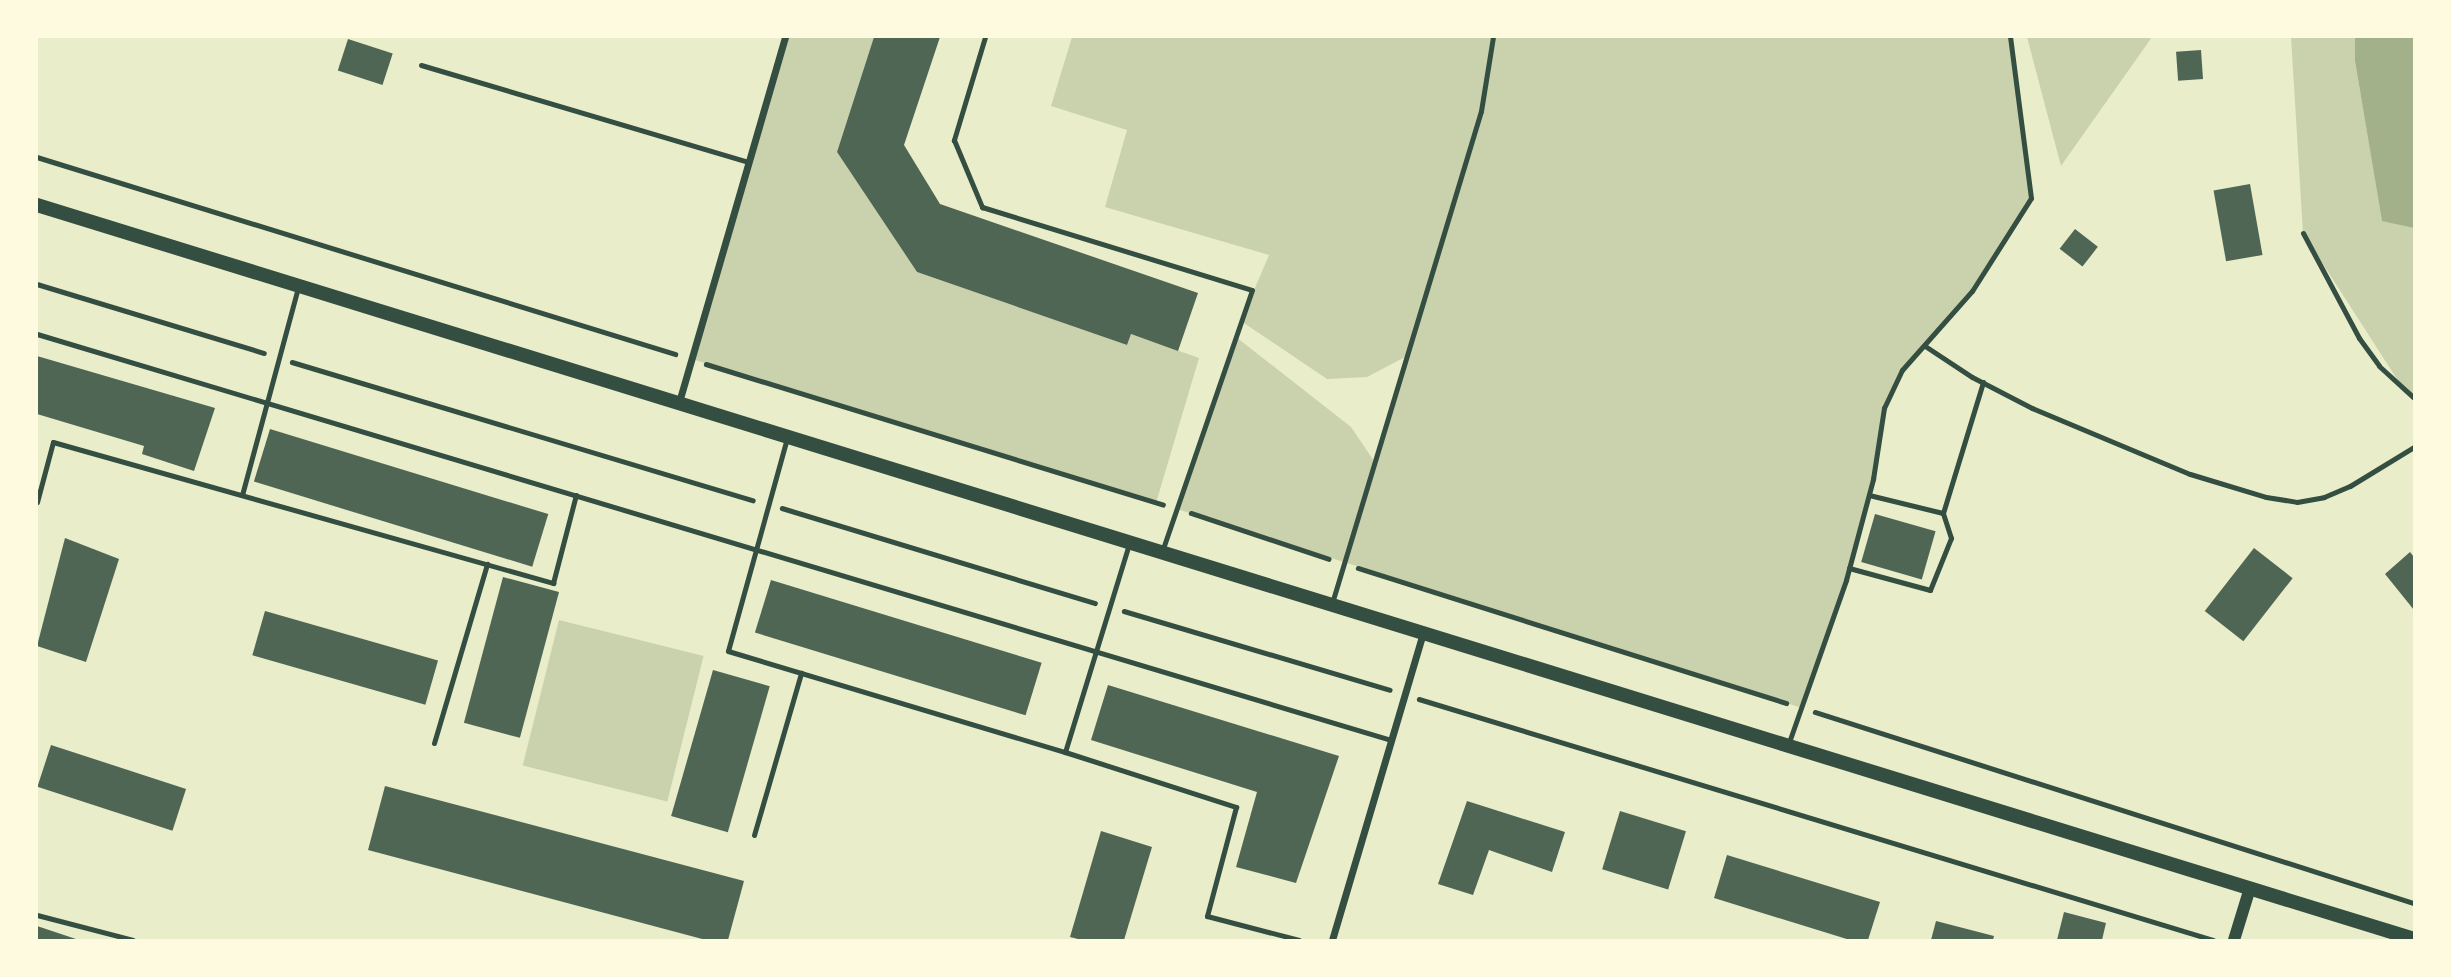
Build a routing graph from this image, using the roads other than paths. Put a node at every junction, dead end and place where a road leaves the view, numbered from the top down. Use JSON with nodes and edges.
{"nodes":[{"id":1,"x":785,"y":37,"type":"edge"},
{"id":2,"x":985,"y":37,"type":"edge"},
{"id":3,"x":1493,"y":37,"type":"edge"},
{"id":4,"x":2010,"y":37,"type":"edge"},
{"id":5,"x":421,"y":65,"type":"dead end"},
{"id":6,"x":748,"y":162,"type":"junction"},
{"id":7,"x":37,"y":205,"type":"edge"},
{"id":8,"x":2303,"y":233,"type":"dead end"},
{"id":9,"x":299,"y":285,"type":"junction"},
{"id":10,"x":37,"y":334,"type":"edge"},
{"id":11,"x":1925,"y":346,"type":"junction"},
{"id":12,"x":1983,"y":382,"type":"junction"},
{"id":13,"x":2414,"y":398,"type":"edge"},
{"id":14,"x":679,"y":402,"type":"junction"},
{"id":15,"x":267,"y":403,"type":"junction"},
{"id":16,"x":788,"y":435,"type":"junction"},
{"id":17,"x":2414,"y":447,"type":"edge"},
{"id":18,"x":242,"y":495,"type":"junction"},
{"id":19,"x":576,"y":495,"type":"junction"},
{"id":20,"x":1869,"y":495,"type":"junction"},
{"id":21,"x":37,"y":502,"type":"edge"},
{"id":22,"x":1944,"y":513,"type":"junction"},
{"id":23,"x":1130,"y":541,"type":"junction"},
{"id":24,"x":756,"y":549,"type":"junction"},
{"id":25,"x":1162,"y":551,"type":"junction"},
{"id":26,"x":487,"y":564,"type":"junction"},
{"id":27,"x":1849,"y":568,"type":"junction"},
{"id":28,"x":1332,"y":603,"type":"junction"},
{"id":29,"x":1423,"y":631,"type":"junction"},
{"id":30,"x":1096,"y":651,"type":"junction"},
{"id":31,"x":801,"y":673,"type":"junction"},
{"id":32,"x":1391,"y":740,"type":"junction"},
{"id":33,"x":434,"y":743,"type":"dead end"},
{"id":34,"x":1788,"y":745,"type":"junction"},
{"id":35,"x":1065,"y":751,"type":"junction"},
{"id":36,"x":754,"y":835,"type":"dead end"},
{"id":37,"x":2250,"y":888,"type":"junction"},
{"id":38,"x":37,"y":915,"type":"edge"},
{"id":39,"x":118,"y":938,"type":"edge"},
{"id":40,"x":2414,"y":939,"type":"edge"},
{"id":41,"x":133,"y":940,"type":"edge"},
{"id":42,"x":1298,"y":940,"type":"edge"},
{"id":43,"x":1332,"y":940,"type":"edge"},
{"id":44,"x":2234,"y":940,"type":"edge"}],
"edges":[{"from":1,"to":6,"type":"street"},
{"from":2,"to":25,"type":"lane"},
{"from":3,"to":28,"type":"lane"},
{"from":4,"to":11,"type":"lane"},
{"from":5,"to":6,"type":"lane"},
{"from":6,"to":14,"type":"street"},
{"from":7,"to":9,"type":"main road"},
{"from":8,"to":13,"type":"lane"},
{"from":9,"to":14,"type":"main road"},
{"from":9,"to":15,"type":"lane"},
{"from":10,"to":15,"type":"lane"},
{"from":11,"to":12,"type":"lane"},
{"from":11,"to":20,"type":"lane"},
{"from":12,"to":17,"type":"lane"},
{"from":12,"to":22,"type":"lane"},
{"from":14,"to":16,"type":"main road"},
{"from":15,"to":18,"type":"lane"},
{"from":15,"to":19,"type":"lane"},
{"from":16,"to":23,"type":"main road"},
{"from":16,"to":24,"type":"lane"},
{"from":18,"to":21,"type":"lane"},
{"from":18,"to":26,"type":"lane"},
{"from":19,"to":24,"type":"lane"},
{"from":19,"to":26,"type":"lane"},
{"from":20,"to":22,"type":"lane"},
{"from":20,"to":27,"type":"lane"},
{"from":22,"to":27,"type":"lane"},
{"from":23,"to":25,"type":"main road"},
{"from":23,"to":30,"type":"lane"},
{"from":24,"to":30,"type":"lane"},
{"from":24,"to":31,"type":"lane"},
{"from":25,"to":28,"type":"main road"},
{"from":26,"to":33,"type":"lane"},
{"from":27,"to":34,"type":"lane"},
{"from":28,"to":29,"type":"main road"},
{"from":29,"to":32,"type":"street"},
{"from":29,"to":34,"type":"main road"},
{"from":30,"to":32,"type":"lane"},
{"from":30,"to":35,"type":"lane"},
{"from":31,"to":35,"type":"lane"},
{"from":31,"to":36,"type":"lane"},
{"from":32,"to":43,"type":"street"},
{"from":34,"to":37,"type":"main road"},
{"from":35,"to":42,"type":"lane"},
{"from":37,"to":40,"type":"main road"},
{"from":37,"to":44,"type":"street"},
{"from":38,"to":39,"type":"lane"},
{"from":39,"to":41,"type":"lane"}]}
